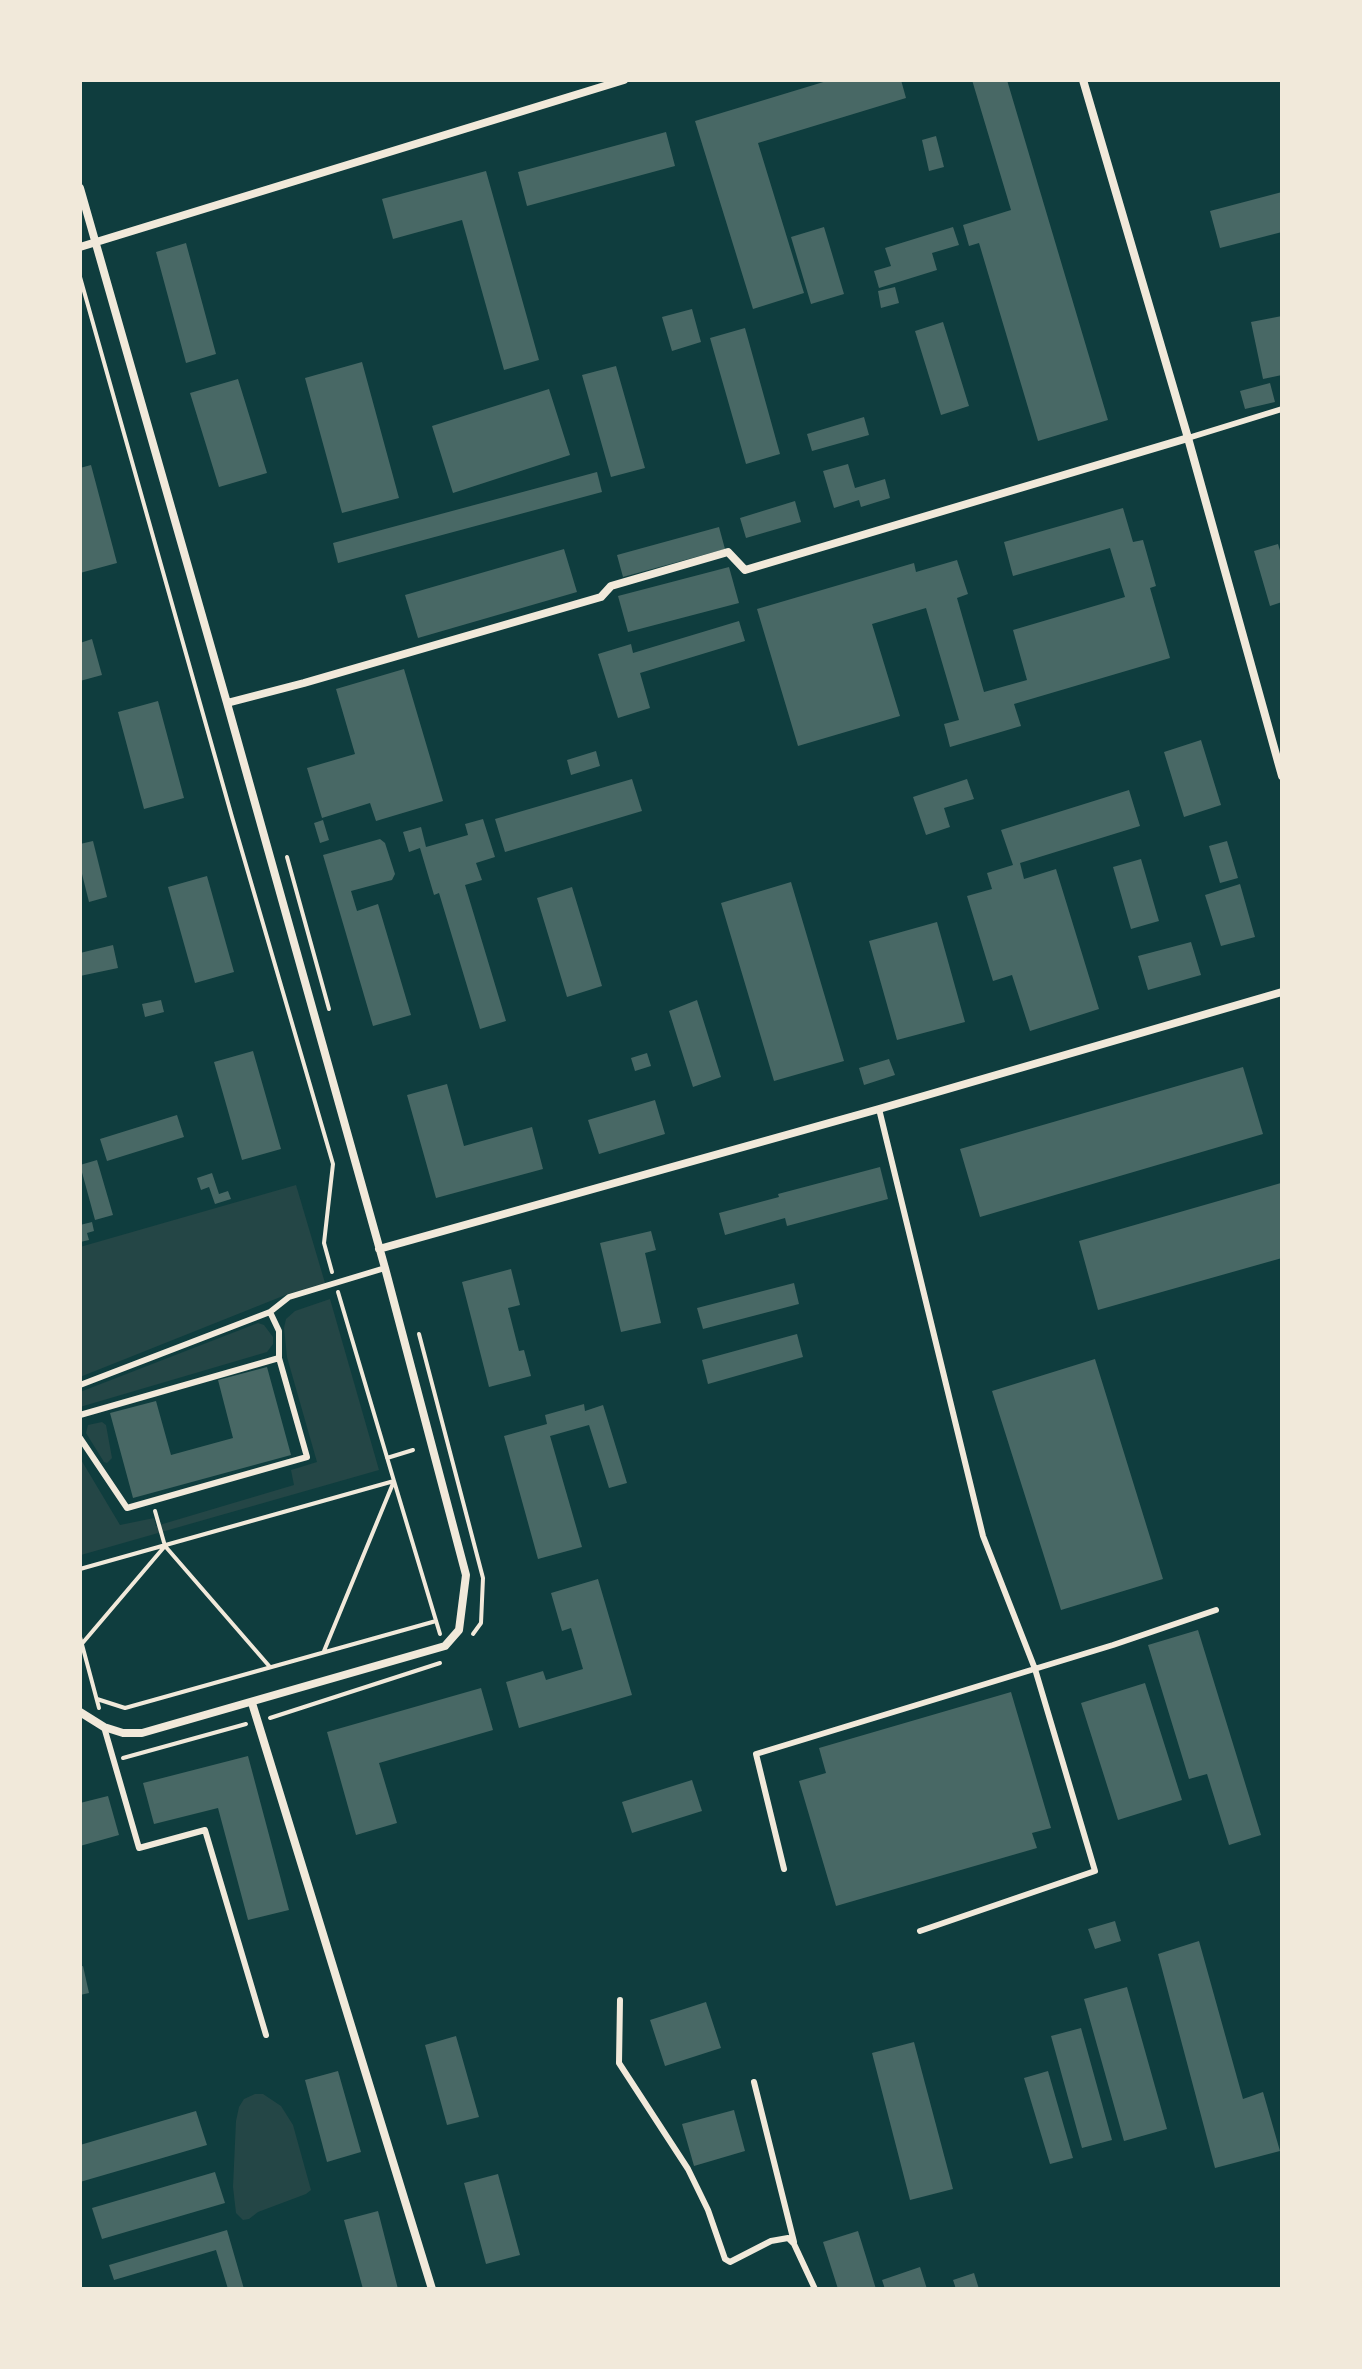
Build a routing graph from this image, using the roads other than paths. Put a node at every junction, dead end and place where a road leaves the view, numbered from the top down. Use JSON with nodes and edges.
{"nodes":[{"id":1,"x":624,"y":80,"type":"edge"},
{"id":2,"x":1083,"y":80,"type":"edge"},
{"id":3,"x":80,"y":188,"type":"edge"},
{"id":4,"x":96,"y":243,"type":"junction"},
{"id":5,"x":80,"y":247,"type":"edge"},
{"id":6,"x":1282,"y":409,"type":"edge"},
{"id":7,"x":1188,"y":438,"type":"junction"},
{"id":8,"x":227,"y":703,"type":"junction"},
{"id":9,"x":1282,"y":776,"type":"edge"},
{"id":10,"x":1282,"y":992,"type":"edge"},
{"id":11,"x":879,"y":1109,"type":"junction"},
{"id":12,"x":379,"y":1249,"type":"junction"},
{"id":13,"x":385,"y":1268,"type":"junction"},
{"id":14,"x":270,"y":1312,"type":"junction"},
{"id":15,"x":279,"y":1358,"type":"junction"},
{"id":16,"x":80,"y":1385,"type":"edge"},
{"id":17,"x":80,"y":1415,"type":"edge"},
{"id":18,"x":80,"y":1438,"type":"edge"},
{"id":19,"x":1216,"y":1610,"type":"dead end"},
{"id":20,"x":1035,"y":1669,"type":"junction"},
{"id":21,"x":252,"y":1703,"type":"junction"},
{"id":22,"x":80,"y":1712,"type":"edge"},
{"id":23,"x":104,"y":1727,"type":"junction"},
{"id":24,"x":784,"y":1869,"type":"dead end"},
{"id":25,"x":920,"y":1931,"type":"dead end"},
{"id":26,"x":620,"y":2000,"type":"dead end"},
{"id":27,"x":266,"y":2035,"type":"dead end"},
{"id":28,"x":754,"y":2082,"type":"dead end"},
{"id":29,"x":794,"y":2244,"type":"junction"},
{"id":30,"x":432,"y":2289,"type":"edge"},
{"id":31,"x":815,"y":2289,"type":"edge"}],
"edges":[{"from":1,"to":4,"type":"street"},
{"from":2,"to":7,"type":"street"},
{"from":3,"to":4,"type":"street"},
{"from":4,"to":5,"type":"street"},
{"from":4,"to":8,"type":"street"},
{"from":6,"to":7,"type":"lane"},
{"from":7,"to":8,"type":"street"},
{"from":7,"to":9,"type":"street"},
{"from":8,"to":12,"type":"street"},
{"from":10,"to":11,"type":"street"},
{"from":11,"to":12,"type":"street"},
{"from":11,"to":20,"type":"lane"},
{"from":12,"to":13,"type":"street"},
{"from":13,"to":14,"type":"lane"},
{"from":13,"to":21,"type":"street"},
{"from":14,"to":15,"type":"lane"},
{"from":14,"to":16,"type":"lane"},
{"from":15,"to":17,"type":"lane"},
{"from":15,"to":18,"type":"lane"},
{"from":19,"to":20,"type":"lane"},
{"from":20,"to":24,"type":"lane"},
{"from":20,"to":25,"type":"lane"},
{"from":21,"to":23,"type":"street"},
{"from":21,"to":30,"type":"street"},
{"from":22,"to":23,"type":"street"},
{"from":23,"to":27,"type":"lane"},
{"from":26,"to":29,"type":"lane"},
{"from":28,"to":29,"type":"lane"},
{"from":29,"to":31,"type":"lane"}]}
